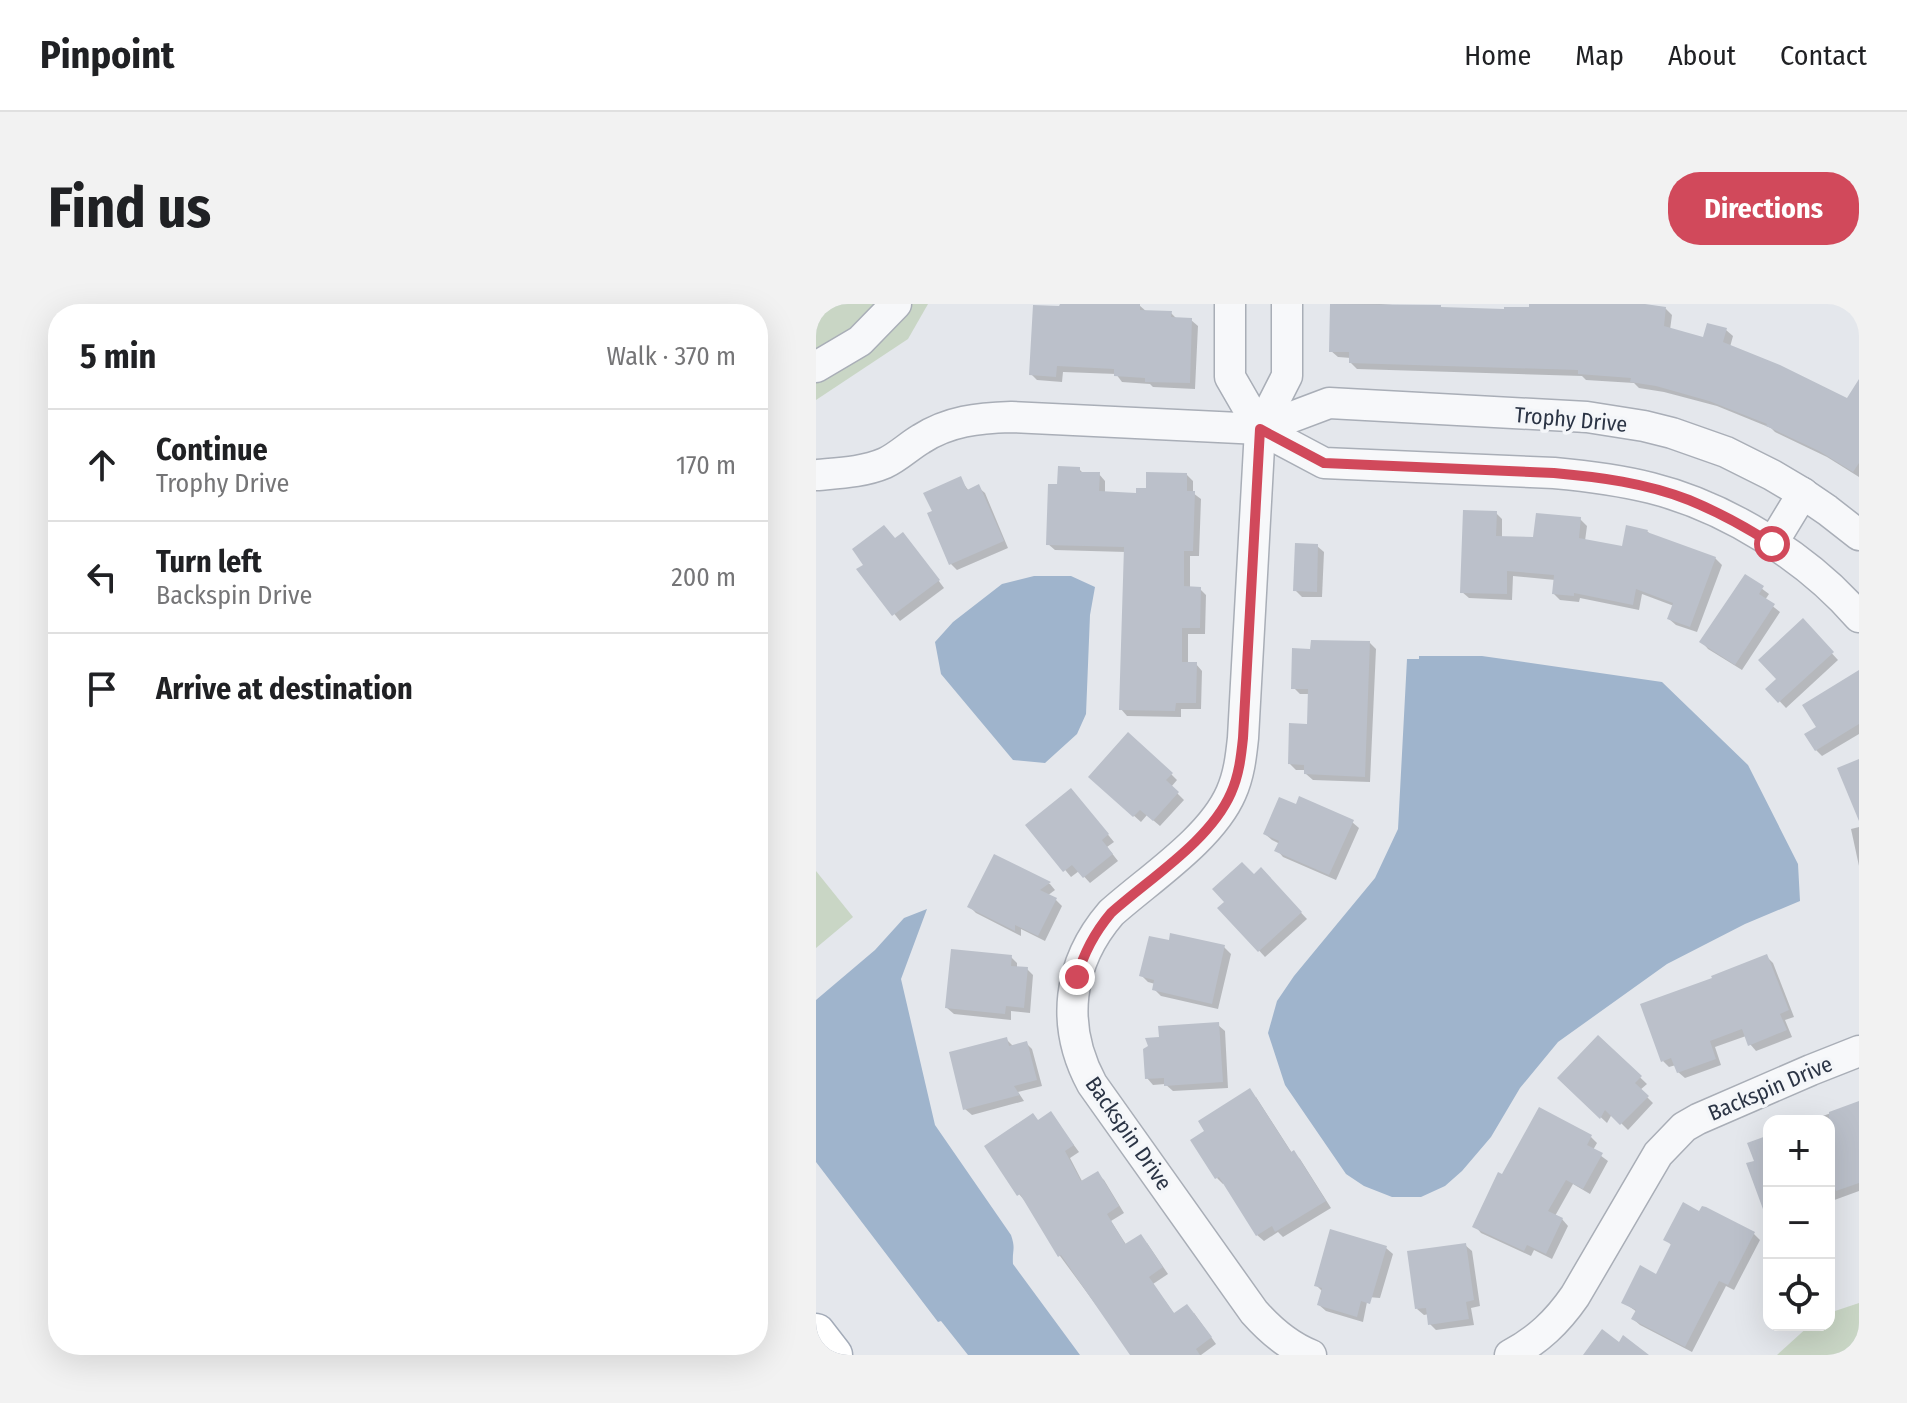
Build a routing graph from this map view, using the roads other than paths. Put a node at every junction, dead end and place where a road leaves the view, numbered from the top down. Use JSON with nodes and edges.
{"nodes":[{"id":1,"x":896,"y":304,"type":"edge"},
{"id":2,"x":1230,"y":304,"type":"edge"},
{"id":3,"x":1287,"y":304,"type":"edge"},
{"id":4,"x":816,"y":367,"type":"edge"},
{"id":5,"x":1260,"y":429,"type":"junction"},
{"id":6,"x":818,"y":475,"type":"edge"},
{"id":7,"x":1803,"y":493,"type":"junction"},
{"id":8,"x":1859,"y":535,"type":"edge"},
{"id":9,"x":1772,"y":544,"type":"junction"},
{"id":10,"x":1859,"y":617,"type":"edge"},
{"id":11,"x":1859,"y":1051,"type":"edge"},
{"id":12,"x":816,"y":1333,"type":"edge"},
{"id":13,"x":833,"y":1355,"type":"edge"},
{"id":14,"x":1311,"y":1355,"type":"edge"},
{"id":15,"x":1510,"y":1355,"type":"edge"}],
"edges":[{"from":1,"to":4,"type":"street"},
{"from":2,"to":5,"type":"street"},
{"from":3,"to":5,"type":"street","name":"Backspin Drive"},
{"from":5,"to":6,"type":"street","name":"Trophy Drive"},
{"from":5,"to":7,"type":"street","name":"Trophy Drive"},
{"from":5,"to":9,"type":"street","name":"Trophy Drive"},
{"from":5,"to":14,"type":"street","name":"Backspin Drive"},
{"from":7,"to":8,"type":"street","name":"Trophy Drive"},
{"from":7,"to":9,"type":"street"},
{"from":9,"to":10,"type":"street","name":"Trophy Drive"},
{"from":11,"to":15,"type":"street","name":"Backspin Drive"},
{"from":12,"to":13,"type":"main road"}]}
